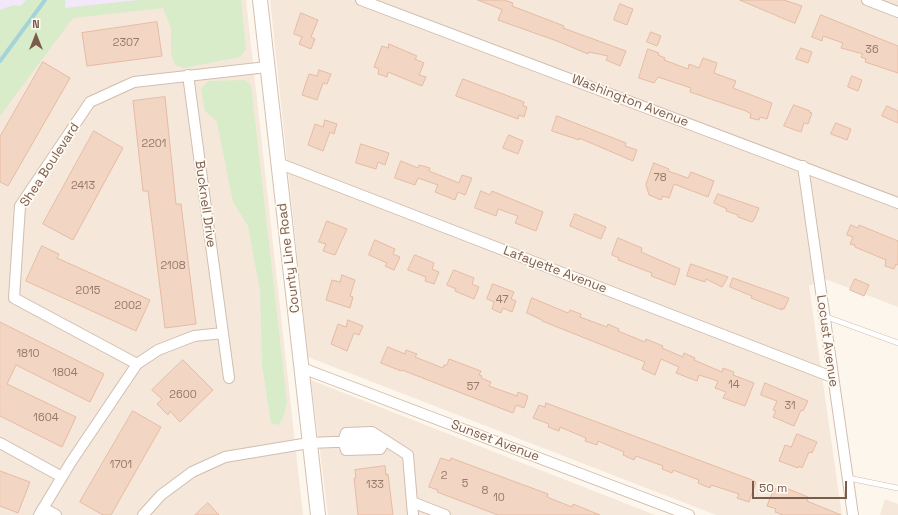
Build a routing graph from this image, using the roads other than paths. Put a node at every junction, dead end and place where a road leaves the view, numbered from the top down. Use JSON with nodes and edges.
{"nodes":[{"id":1,"x":260,"y":0,"type":"edge"},
{"id":2,"x":361,"y":0,"type":"edge"},
{"id":3,"x":868,"y":0,"type":"edge"},
{"id":4,"x":898,"y":12,"type":"edge"},
{"id":5,"x":267,"y":67,"type":"junction"},
{"id":6,"x":188,"y":75,"type":"junction"},
{"id":7,"x":278,"y":163,"type":"junction"},
{"id":8,"x":803,"y":166,"type":"junction"},
{"id":9,"x":898,"y":203,"type":"edge"},
{"id":10,"x":823,"y":316,"type":"junction"},
{"id":11,"x":223,"y":333,"type":"junction"},
{"id":12,"x":898,"y":343,"type":"edge"},
{"id":13,"x":137,"y":364,"type":"junction"},
{"id":14,"x":302,"y":368,"type":"junction"},
{"id":15,"x":832,"y":377,"type":"junction"},
{"id":16,"x":229,"y":378,"type":"dead end"},
{"id":17,"x":385,"y":440,"type":"junction"},
{"id":18,"x":343,"y":441,"type":"junction"},
{"id":19,"x":0,"y":443,"type":"edge"},
{"id":20,"x":309,"y":443,"type":"junction"},
{"id":21,"x":62,"y":477,"type":"junction"},
{"id":22,"x":848,"y":478,"type":"junction"},
{"id":23,"x":898,"y":488,"type":"edge"},
{"id":24,"x":412,"y":502,"type":"junction"},
{"id":25,"x":41,"y":511,"type":"edge"},
{"id":26,"x":56,"y":515,"type":"edge"},
{"id":27,"x":143,"y":515,"type":"edge"},
{"id":28,"x":318,"y":515,"type":"edge"},
{"id":29,"x":413,"y":515,"type":"edge"},
{"id":30,"x":445,"y":515,"type":"edge"},
{"id":31,"x":689,"y":515,"type":"edge"},
{"id":32,"x":852,"y":515,"type":"edge"}],
"edges":[{"from":1,"to":5,"type":"main road","name":"County Line Road"},
{"from":2,"to":8,"type":"street","name":"Washington Avenue"},
{"from":3,"to":4,"type":"street"},
{"from":5,"to":6,"type":"street","name":"Shea Boulevard"},
{"from":5,"to":7,"type":"main road","name":"County Line Road"},
{"from":6,"to":11,"type":"street","name":"Bucknell Drive"},
{"from":6,"to":13,"type":"street","name":"Shea Boulevard"},
{"from":7,"to":14,"type":"main road","name":"County Line Road"},
{"from":7,"to":15,"type":"street","name":"Lafayette Avenue"},
{"from":8,"to":9,"type":"street","name":"Washington Avenue"},
{"from":8,"to":10,"type":"street","name":"Locust Avenue"},
{"from":10,"to":12,"type":"lane"},
{"from":10,"to":15,"type":"street","name":"Locust Avenue"},
{"from":11,"to":13,"type":"street"},
{"from":11,"to":16,"type":"street","name":"Bucknell Drive"},
{"from":13,"to":21,"type":"street"},
{"from":14,"to":20,"type":"main road","name":"County Line Road"},
{"from":14,"to":31,"type":"street","name":"Sunset Avenue"},
{"from":15,"to":22,"type":"street","name":"Locust Avenue"},
{"from":17,"to":18,"type":"street"},
{"from":17,"to":18,"type":"street"},
{"from":17,"to":24,"type":"street"},
{"from":18,"to":20,"type":"street"},
{"from":19,"to":21,"type":"street"},
{"from":20,"to":27,"type":"street"},
{"from":20,"to":28,"type":"main road","name":"County Line Road"},
{"from":21,"to":25,"type":"street"},
{"from":22,"to":23,"type":"lane"},
{"from":22,"to":32,"type":"street","name":"Locust Avenue"},
{"from":24,"to":29,"type":"street"},
{"from":24,"to":30,"type":"street"},
{"from":25,"to":26,"type":"street"}]}
